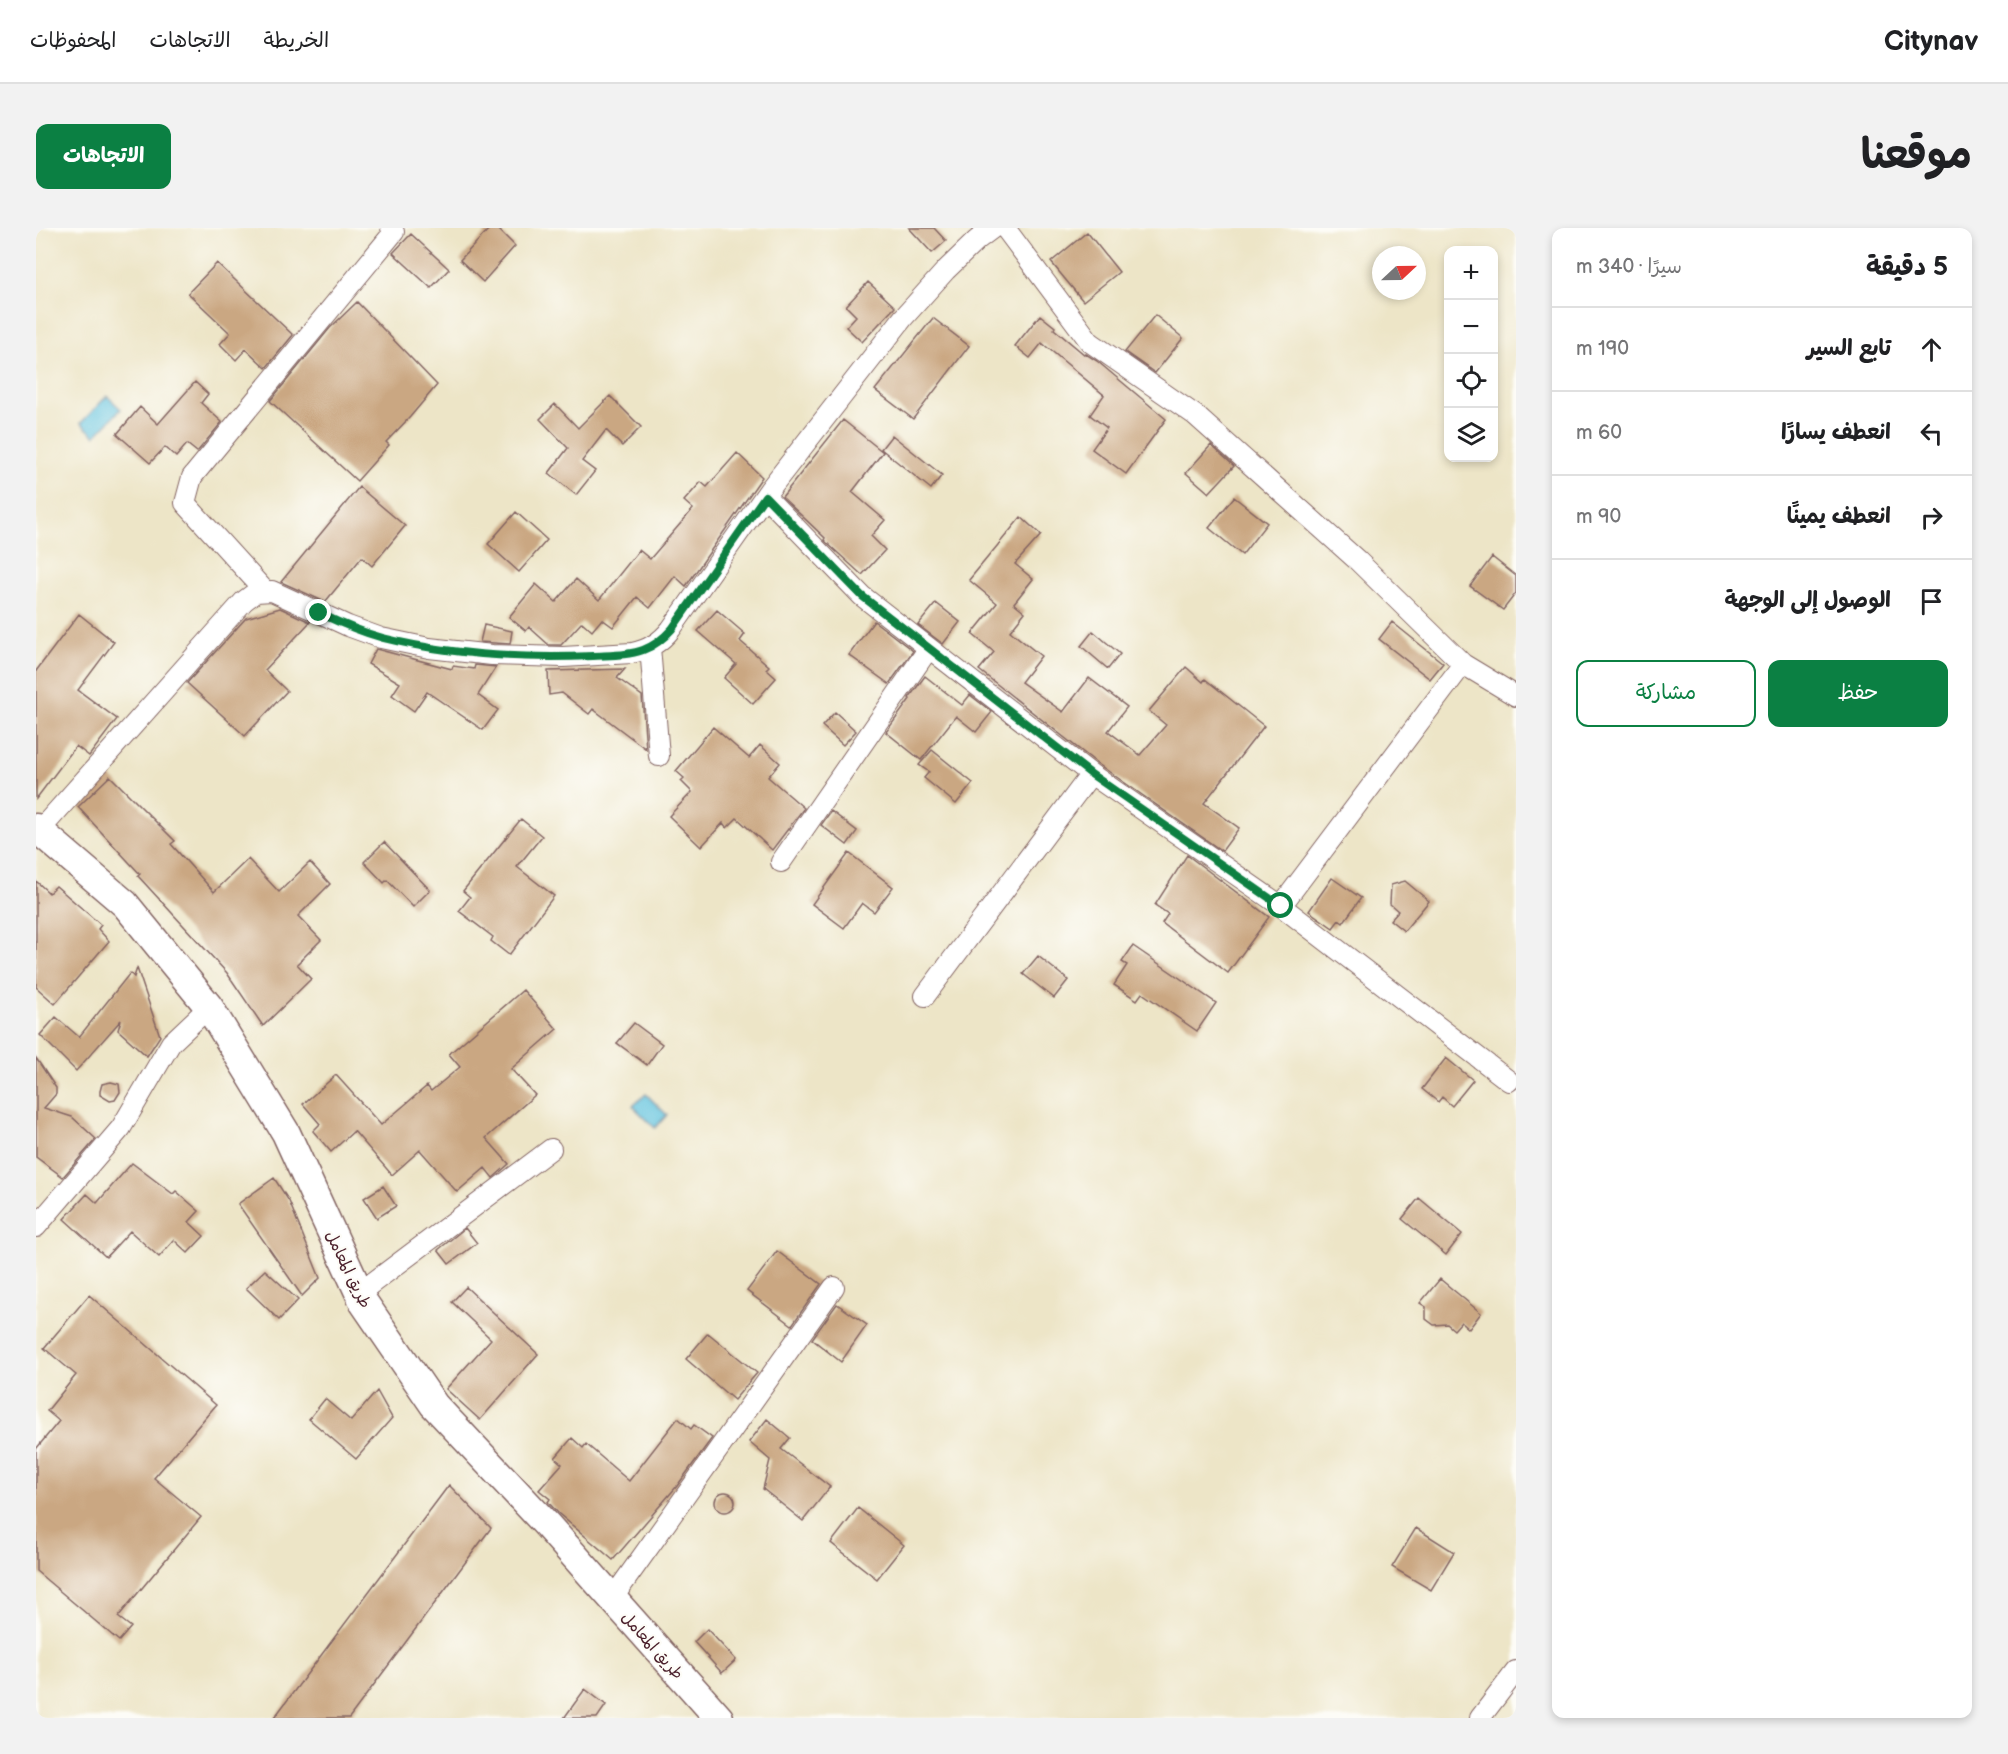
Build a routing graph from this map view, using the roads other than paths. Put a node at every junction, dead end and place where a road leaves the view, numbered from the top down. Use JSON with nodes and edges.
{"nodes":[{"id":1,"x":392,"y":228,"type":"edge"},
{"id":2,"x":993,"y":228,"type":"edge"},
{"id":3,"x":1005,"y":228,"type":"edge"},
{"id":4,"x":765,"y":496,"type":"junction"},
{"id":5,"x":264,"y":590,"type":"junction"},
{"id":6,"x":650,"y":647,"type":"junction"},
{"id":7,"x":929,"y":648,"type":"junction"},
{"id":8,"x":1463,"y":664,"type":"junction"},
{"id":9,"x":1516,"y":696,"type":"edge"},
{"id":10,"x":659,"y":756,"type":"dead end"},
{"id":11,"x":1091,"y":774,"type":"junction"},
{"id":12,"x":38,"y":829,"type":"edge"},
{"id":13,"x":781,"y":862,"type":"dead end"},
{"id":14,"x":1281,"y":906,"type":"junction"},
{"id":15,"x":925,"y":996,"type":"dead end"},
{"id":16,"x":209,"y":1007,"type":"junction"},
{"id":17,"x":1509,"y":1081,"type":"dead end"},
{"id":18,"x":551,"y":1149,"type":"dead end"},
{"id":19,"x":36,"y":1227,"type":"edge"},
{"id":20,"x":834,"y":1287,"type":"dead end"},
{"id":21,"x":359,"y":1293,"type":"junction"},
{"id":22,"x":612,"y":1599,"type":"junction"},
{"id":23,"x":1516,"y":1671,"type":"edge"},
{"id":24,"x":719,"y":1718,"type":"edge"},
{"id":25,"x":1480,"y":1718,"type":"edge"}],
"edges":[{"from":1,"to":5,"type":"street"},
{"from":2,"to":4,"type":"street"},
{"from":3,"to":8,"type":"street"},
{"from":4,"to":6,"type":"street"},
{"from":4,"to":7,"type":"street"},
{"from":5,"to":6,"type":"street"},
{"from":5,"to":12,"type":"street"},
{"from":6,"to":10,"type":"street"},
{"from":7,"to":11,"type":"street"},
{"from":7,"to":13,"type":"street"},
{"from":8,"to":9,"type":"street"},
{"from":8,"to":14,"type":"street"},
{"from":11,"to":14,"type":"street"},
{"from":11,"to":15,"type":"street"},
{"from":12,"to":16,"type":"main road","name":"طريق المعامل"},
{"from":14,"to":17,"type":"street"},
{"from":16,"to":19,"type":"street"},
{"from":16,"to":21,"type":"main road","name":"طريق المعامل"},
{"from":18,"to":21,"type":"street"},
{"from":20,"to":22,"type":"street"},
{"from":21,"to":22,"type":"main road","name":"طريق المعامل"},
{"from":22,"to":24,"type":"main road","name":"طريق المعامل"},
{"from":23,"to":25,"type":"street"}]}
